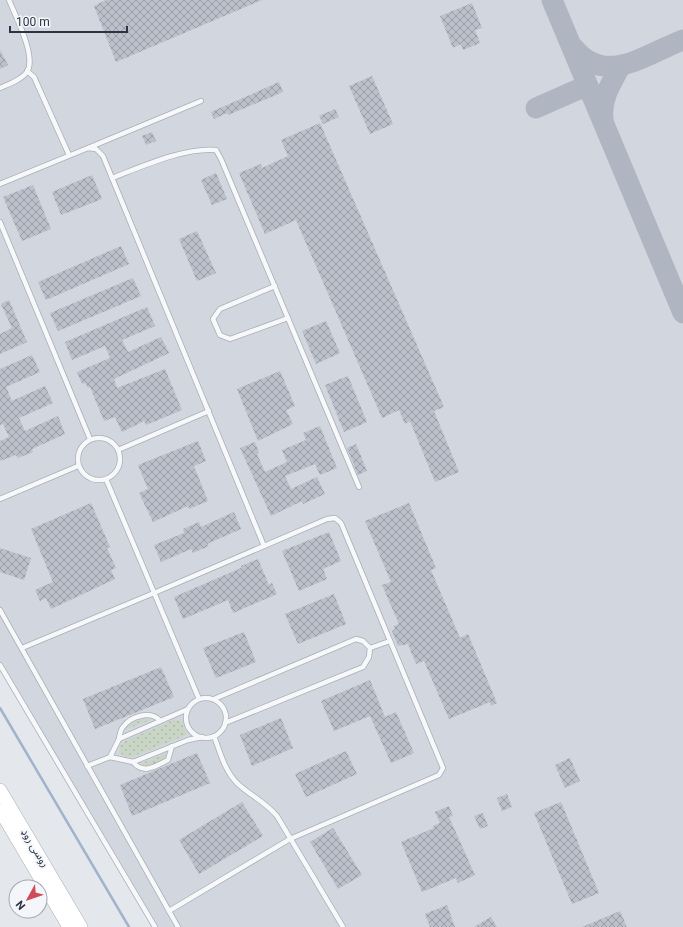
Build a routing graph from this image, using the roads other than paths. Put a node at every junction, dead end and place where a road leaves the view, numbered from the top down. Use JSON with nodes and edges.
{"nodes":[{"id":1,"x":9,"y":0,"type":"edge"},
{"id":2,"x":27,"y":71,"type":"junction"},
{"id":3,"x":0,"y":88,"type":"edge"},
{"id":4,"x":202,"y":101,"type":"dead end"},
{"id":5,"x":88,"y":148,"type":"junction"},
{"id":6,"x":69,"y":155,"type":"junction"},
{"id":7,"x":112,"y":178,"type":"junction"},
{"id":8,"x":0,"y":184,"type":"edge"},
{"id":9,"x":0,"y":222,"type":"edge"},
{"id":10,"x":275,"y":286,"type":"junction"},
{"id":11,"x":288,"y":318,"type":"junction"},
{"id":12,"x":209,"y":411,"type":"junction"},
{"id":13,"x":90,"y":439,"type":"junction"},
{"id":14,"x":118,"y":450,"type":"junction"},
{"id":15,"x":78,"y":466,"type":"junction"},
{"id":16,"x":106,"y":479,"type":"junction"},
{"id":17,"x":359,"y":488,"type":"dead end"},
{"id":18,"x":0,"y":498,"type":"edge"},
{"id":19,"x":264,"y":546,"type":"junction"},
{"id":20,"x":154,"y":593,"type":"junction"},
{"id":21,"x":0,"y":610,"type":"edge"},
{"id":22,"x":390,"y":641,"type":"junction"},
{"id":23,"x":22,"y":648,"type":"junction"},
{"id":24,"x":370,"y":648,"type":"junction"},
{"id":25,"x":0,"y":665,"type":"edge"},
{"id":26,"x":199,"y":699,"type":"junction"},
{"id":27,"x":214,"y":699,"type":"junction"},
{"id":28,"x":188,"y":709,"type":"junction"},
{"id":29,"x":160,"y":721,"type":"junction"},
{"id":30,"x":226,"y":723,"type":"junction"},
{"id":31,"x":214,"y":736,"type":"junction"},
{"id":32,"x":202,"y":737,"type":"junction"},
{"id":33,"x":119,"y":739,"type":"junction"},
{"id":34,"x":172,"y":746,"type":"junction"},
{"id":35,"x":110,"y":757,"type":"junction"},
{"id":36,"x":133,"y":762,"type":"junction"},
{"id":37,"x":86,"y":766,"type":"junction"},
{"id":38,"x":0,"y":790,"type":"edge"},
{"id":39,"x":0,"y":810,"type":"edge"},
{"id":40,"x":290,"y":839,"type":"junction"},
{"id":41,"x":169,"y":911,"type":"junction"},
{"id":42,"x":69,"y":927,"type":"edge"},
{"id":43,"x":81,"y":927,"type":"edge"},
{"id":44,"x":155,"y":927,"type":"edge"},
{"id":45,"x":178,"y":927,"type":"edge"},
{"id":46,"x":343,"y":927,"type":"edge"}],
"edges":[{"from":1,"to":2,"type":"lane"},
{"from":2,"to":3,"type":"lane"},
{"from":2,"to":6,"type":"lane"},
{"from":4,"to":5,"type":"lane"},
{"from":5,"to":6,"type":"lane"},
{"from":5,"to":7,"type":"lane"},
{"from":6,"to":8,"type":"lane"},
{"from":7,"to":10,"type":"lane"},
{"from":7,"to":12,"type":"lane"},
{"from":9,"to":13,"type":"lane"},
{"from":10,"to":11,"type":"lane"},
{"from":10,"to":11,"type":"lane"},
{"from":11,"to":17,"type":"lane"},
{"from":12,"to":14,"type":"lane"},
{"from":12,"to":19,"type":"lane"},
{"from":13,"to":14,"type":"lane"},
{"from":13,"to":15,"type":"lane"},
{"from":14,"to":16,"type":"lane"},
{"from":15,"to":16,"type":"lane"},
{"from":15,"to":18,"type":"lane"},
{"from":16,"to":20,"type":"lane"},
{"from":19,"to":20,"type":"lane"},
{"from":19,"to":22,"type":"lane"},
{"from":20,"to":23,"type":"lane"},
{"from":20,"to":26,"type":"lane"},
{"from":21,"to":23,"type":"lane"},
{"from":22,"to":24,"type":"lane"},
{"from":22,"to":40,"type":"lane"},
{"from":23,"to":37,"type":"lane"},
{"from":24,"to":27,"type":"lane"},
{"from":24,"to":30,"type":"lane"},
{"from":25,"to":44,"type":"lane"},
{"from":26,"to":27,"type":"lane"},
{"from":26,"to":28,"type":"lane"},
{"from":27,"to":30,"type":"lane"},
{"from":28,"to":29,"type":"lane"},
{"from":28,"to":32,"type":"lane"},
{"from":29,"to":33,"type":"lane"},
{"from":29,"to":33,"type":"lane"},
{"from":30,"to":31,"type":"lane"},
{"from":31,"to":32,"type":"lane"},
{"from":31,"to":40,"type":"lane"},
{"from":32,"to":34,"type":"lane"},
{"from":33,"to":35,"type":"lane"},
{"from":34,"to":36,"type":"lane"},
{"from":34,"to":36,"type":"lane"},
{"from":35,"to":36,"type":"lane"},
{"from":35,"to":37,"type":"lane"},
{"from":37,"to":41,"type":"lane"},
{"from":38,"to":43,"type":"main road","name":"روسی روډ"},
{"from":39,"to":42,"type":"main road"},
{"from":40,"to":41,"type":"lane"},
{"from":40,"to":46,"type":"lane"},
{"from":41,"to":45,"type":"lane"}]}
